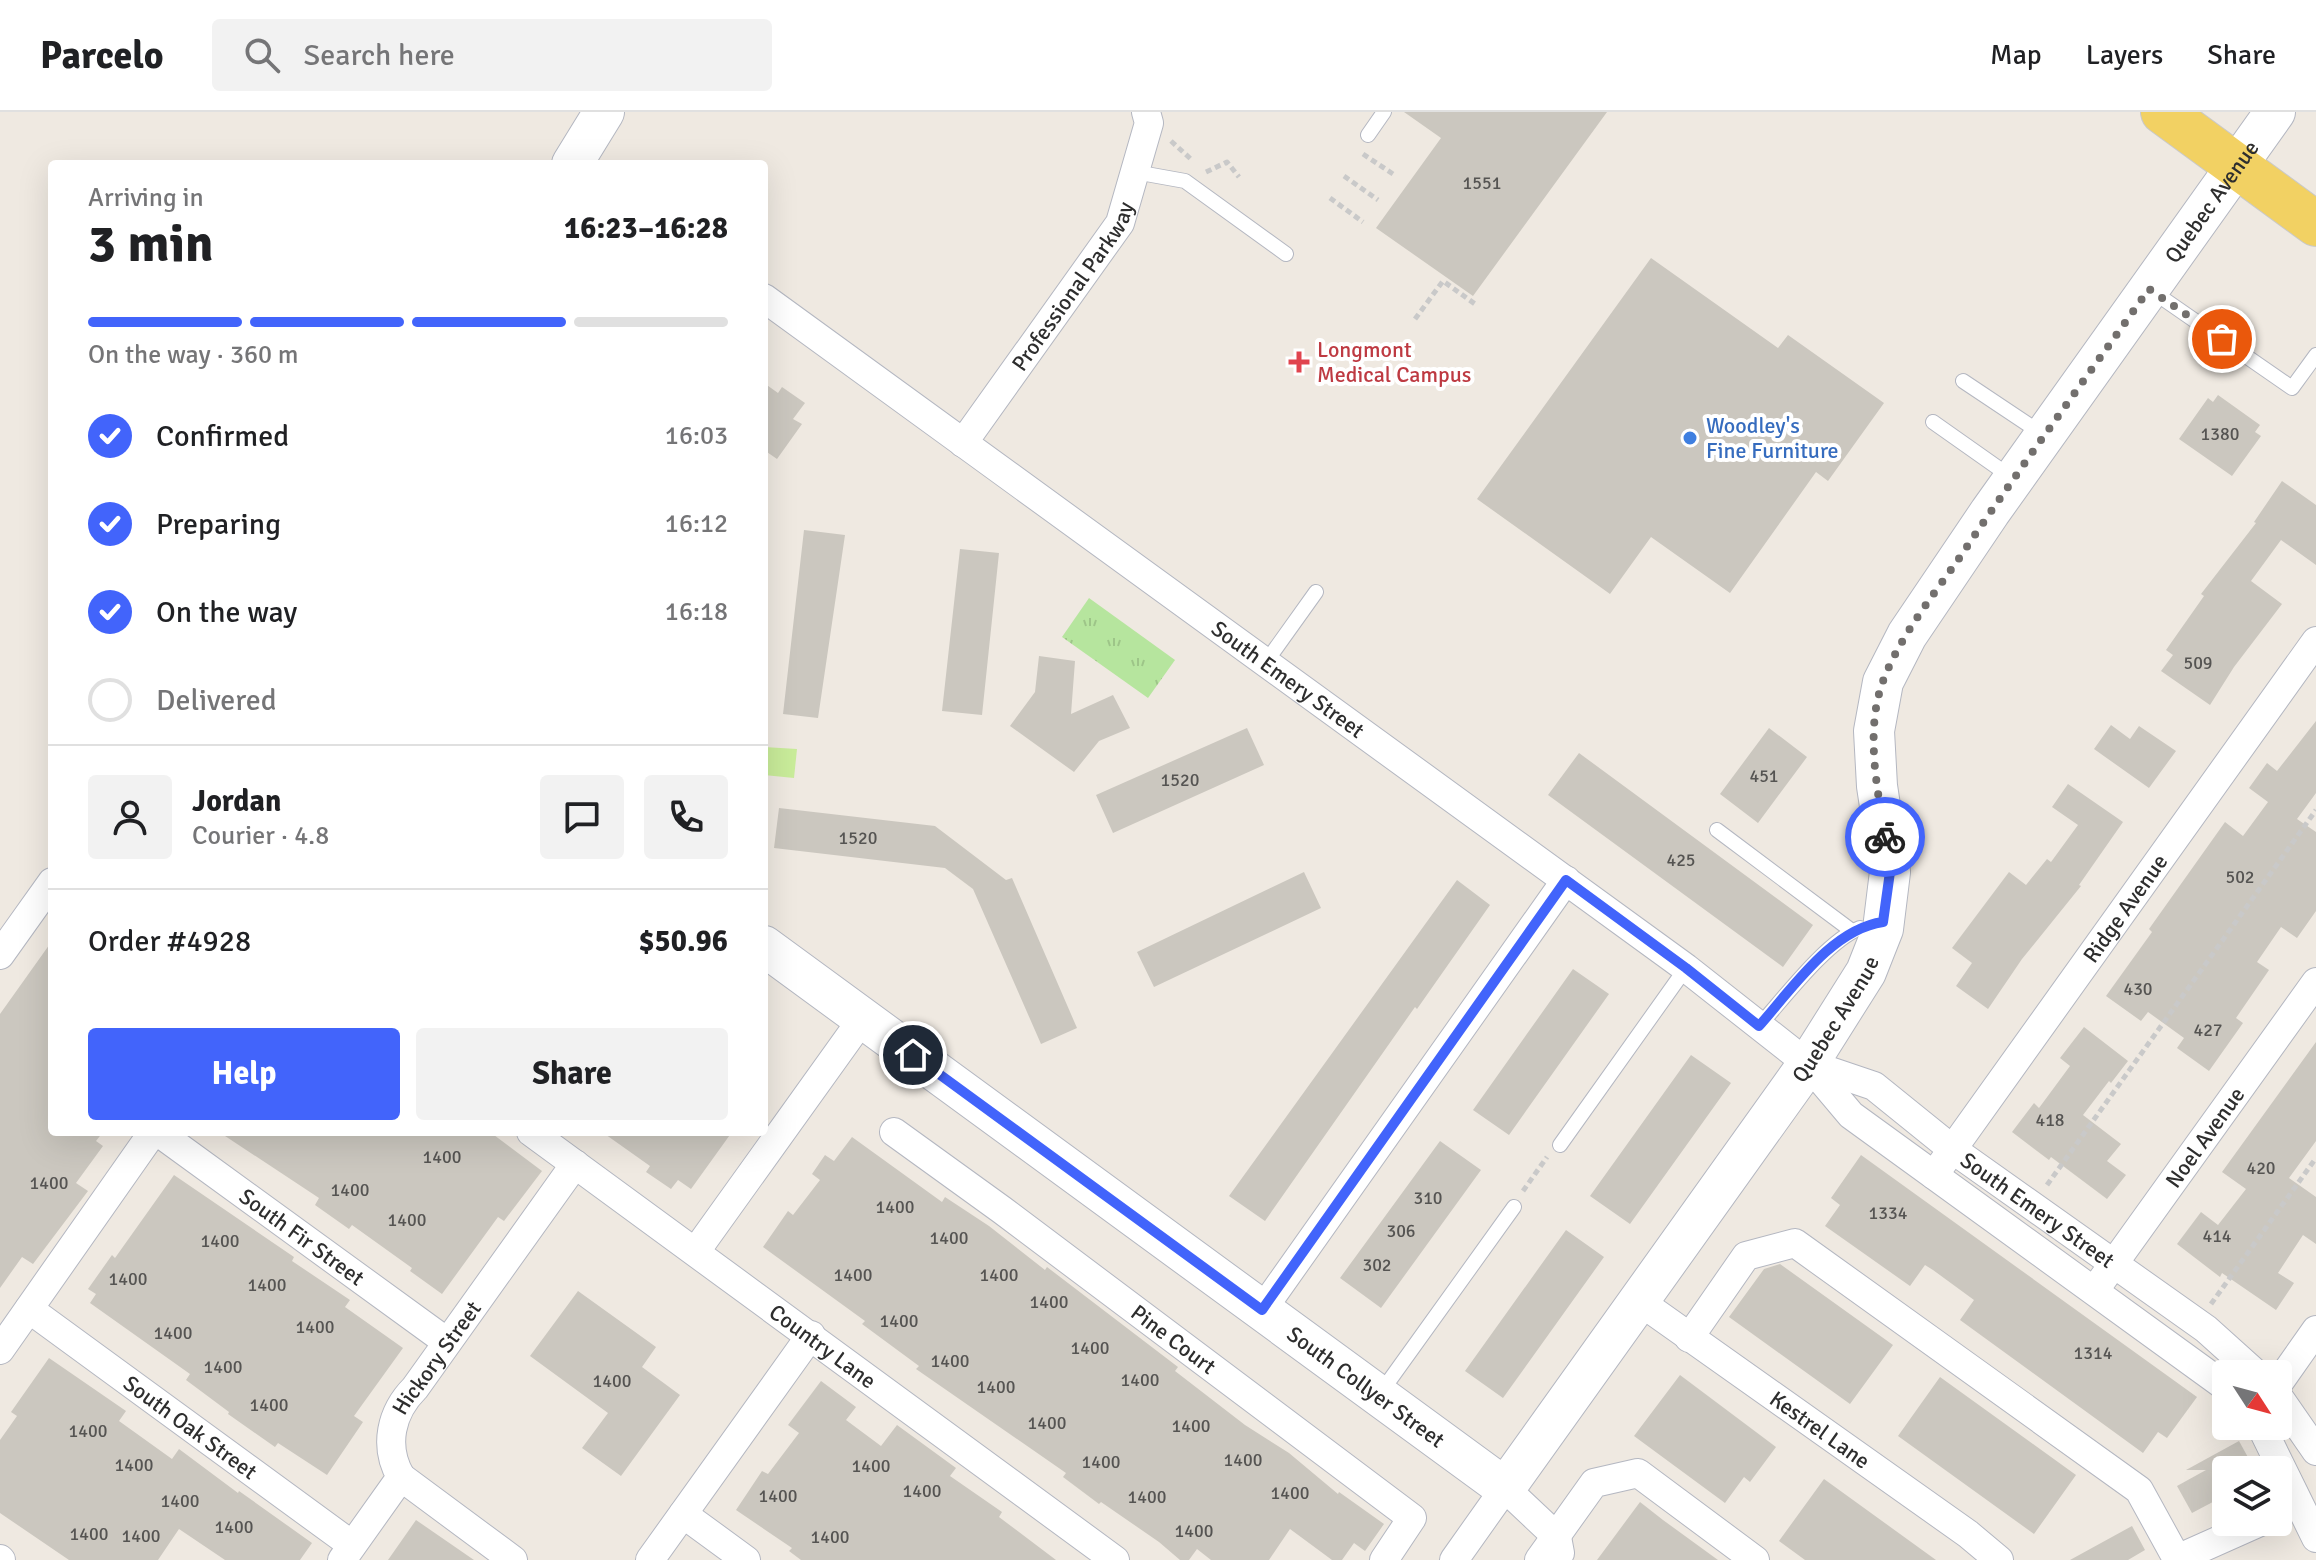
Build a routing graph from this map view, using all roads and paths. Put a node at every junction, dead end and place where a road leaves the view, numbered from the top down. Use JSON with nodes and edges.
{"nodes":[{"id":1,"x":604,"y":112,"type":"edge"},
{"id":2,"x":1146,"y":112,"type":"edge"},
{"id":3,"x":1384,"y":112,"type":"edge"},
{"id":4,"x":2163,"y":112,"type":"edge"},
{"id":5,"x":2275,"y":112,"type":"edge"},
{"id":6,"x":1170,"y":131,"type":"dead end"},
{"id":7,"x":1368,"y":135,"type":"dead end"},
{"id":8,"x":1359,"y":151,"type":"dead end"},
{"id":9,"x":577,"y":160,"type":"edge"},
{"id":10,"x":2235,"y":165,"type":"junction"},
{"id":11,"x":1135,"y":172,"type":"junction"},
{"id":12,"x":1344,"y":176,"type":"dead end"},
{"id":13,"x":1396,"y":176,"type":"dead end"},
{"id":14,"x":1239,"y":177,"type":"dead end"},
{"id":15,"x":1330,"y":198,"type":"dead end"},
{"id":16,"x":1378,"y":200,"type":"dead end"},
{"id":17,"x":1363,"y":222,"type":"dead end"},
{"id":18,"x":2316,"y":224,"type":"edge"},
{"id":19,"x":1286,"y":254,"type":"dead end"},
{"id":20,"x":2149,"y":289,"type":"junction"},
{"id":21,"x":768,"y":301,"type":"edge"},
{"id":22,"x":1475,"y":304,"type":"dead end"},
{"id":23,"x":1415,"y":319,"type":"dead end"},
{"id":24,"x":2316,"y":355,"type":"edge"},
{"id":25,"x":1963,"y":381,"type":"dead end"},
{"id":26,"x":1933,"y":422,"type":"dead end"},
{"id":27,"x":2045,"y":435,"type":"junction"},
{"id":28,"x":963,"y":443,"type":"junction"},
{"id":29,"x":2014,"y":478,"type":"junction"},
{"id":30,"x":1316,"y":592,"type":"dead end"},
{"id":31,"x":2315,"y":646,"type":"edge"},
{"id":32,"x":1266,"y":662,"type":"junction"},
{"id":33,"x":2316,"y":810,"type":"edge"},
{"id":34,"x":1717,"y":830,"type":"dead end"},
{"id":35,"x":1566,"y":880,"type":"junction"},
{"id":36,"x":48,"y":888,"type":"edge"},
{"id":37,"x":1868,"y":926,"type":"junction"},
{"id":38,"x":768,"y":949,"type":"edge"},
{"id":39,"x":0,"y":955,"type":"edge"},
{"id":40,"x":1686,"y":968,"type":"junction"},
{"id":41,"x":2316,"y":982,"type":"edge"},
{"id":42,"x":863,"y":1018,"type":"junction"},
{"id":43,"x":1759,"y":1026,"type":"junction"},
{"id":44,"x":1808,"y":1064,"type":"junction"},
{"id":45,"x":894,"y":1132,"type":"dead end"},
{"id":46,"x":152,"y":1136,"type":"edge"},
{"id":47,"x":161,"y":1136,"type":"edge"},
{"id":48,"x":536,"y":1136,"type":"edge"},
{"id":49,"x":1555,"y":1149,"type":"joint"},
{"id":50,"x":1952,"y":1149,"type":"junction"},
{"id":51,"x":2316,"y":1158,"type":"edge"},
{"id":52,"x":575,"y":1164,"type":"junction"},
{"id":53,"x":1934,"y":1175,"type":"junction"},
{"id":54,"x":2047,"y":1185,"type":"dead end"},
{"id":55,"x":1516,"y":1202,"type":"joint"},
{"id":56,"x":696,"y":1251,"type":"junction"},
{"id":57,"x":2113,"y":1264,"type":"junction"},
{"id":58,"x":2094,"y":1291,"type":"junction"},
{"id":59,"x":1639,"y":1301,"type":"junction"},
{"id":60,"x":2211,"y":1304,"type":"dead end"},
{"id":61,"x":29,"y":1309,"type":"junction"},
{"id":62,"x":1262,"y":1310,"type":"junction"},
{"id":63,"x":2316,"y":1330,"type":"edge"},
{"id":64,"x":811,"y":1335,"type":"junction"},
{"id":65,"x":1689,"y":1338,"type":"junction"},
{"id":66,"x":447,"y":1342,"type":"junction"},
{"id":67,"x":0,"y":1350,"type":"edge"},
{"id":68,"x":2240,"y":1360,"type":"edge"},
{"id":69,"x":2292,"y":1364,"type":"edge"},
{"id":70,"x":2212,"y":1377,"type":"edge"},
{"id":71,"x":1378,"y":1395,"type":"junction"},
{"id":72,"x":2292,"y":1416,"type":"edge"},
{"id":73,"x":2316,"y":1451,"type":"edge"},
{"id":74,"x":401,"y":1477,"type":"junction"},
{"id":75,"x":1505,"y":1488,"type":"junction"},
{"id":76,"x":683,"y":1514,"type":"junction"},
{"id":77,"x":2292,"y":1514,"type":"edge"},
{"id":78,"x":2229,"y":1536,"type":"edge"},
{"id":79,"x":2316,"y":1538,"type":"edge"},
{"id":80,"x":1559,"y":1549,"type":"edge"},
{"id":81,"x":347,"y":1553,"type":"edge"},
{"id":82,"x":1105,"y":1557,"type":"edge"},
{"id":83,"x":513,"y":1560,"type":"edge"},
{"id":84,"x":650,"y":1560,"type":"edge"},
{"id":85,"x":746,"y":1560,"type":"edge"},
{"id":86,"x":1384,"y":1560,"type":"edge"},
{"id":87,"x":1454,"y":1560,"type":"edge"},
{"id":88,"x":1539,"y":1560,"type":"edge"},
{"id":89,"x":1755,"y":1560,"type":"edge"},
{"id":90,"x":1999,"y":1560,"type":"edge"}],
"edges":[{"from":1,"to":9,"type":"street"},
{"from":2,"to":11,"type":"street","name":"Professional Parkway"},
{"from":3,"to":7,"type":"lane"},
{"from":4,"to":10,"type":"main road"},
{"from":5,"to":10,"type":"street","name":"Quebec Avenue"},
{"from":6,"to":14,"type":"path"},
{"from":8,"to":13,"type":"path"},
{"from":10,"to":18,"type":"main road"},
{"from":10,"to":20,"type":"street","name":"Quebec Avenue"},
{"from":11,"to":19,"type":"lane"},
{"from":11,"to":28,"type":"street","name":"Professional Parkway"},
{"from":12,"to":16,"type":"path"},
{"from":15,"to":17,"type":"path"},
{"from":20,"to":24,"type":"lane"},
{"from":20,"to":27,"type":"street","name":"Quebec Avenue"},
{"from":21,"to":28,"type":"street","name":"South Emery Street"},
{"from":22,"to":23,"type":"path"},
{"from":25,"to":27,"type":"lane"},
{"from":26,"to":29,"type":"lane"},
{"from":27,"to":29,"type":"street","name":"Quebec Avenue"},
{"from":28,"to":32,"type":"street","name":"South Emery Street"},
{"from":29,"to":37,"type":"street","name":"Quebec Avenue"},
{"from":30,"to":32,"type":"lane"},
{"from":31,"to":50,"type":"street","name":"Ridge Avenue"},
{"from":32,"to":35,"type":"street","name":"South Emery Street"},
{"from":33,"to":54,"type":"path"},
{"from":34,"to":37,"type":"lane"},
{"from":35,"to":40,"type":"street","name":"South Emery Street"},
{"from":35,"to":62,"type":"street"},
{"from":36,"to":39,"type":"street"},
{"from":37,"to":43,"type":"lane"},
{"from":37,"to":44,"type":"street","name":"Quebec Avenue"},
{"from":38,"to":42,"type":"street","name":"South Collyer Street"},
{"from":40,"to":43,"type":"street","name":"South Emery Street"},
{"from":40,"to":49,"type":"lane"},
{"from":41,"to":57,"type":"street","name":"Noel Avenue"},
{"from":42,"to":56,"type":"street"},
{"from":42,"to":62,"type":"street","name":"South Collyer Street"},
{"from":43,"to":44,"type":"street","name":"South Emery Street"},
{"from":44,"to":50,"type":"street","name":"South Emery Street"},
{"from":44,"to":53,"type":"street","name":"South Emery Street"},
{"from":44,"to":59,"type":"street","name":"Quebec Avenue"},
{"from":45,"to":86,"type":"street","name":"Pine Court"},
{"from":46,"to":61,"type":"street"},
{"from":47,"to":66,"type":"street","name":"South Fir Street"},
{"from":48,"to":52,"type":"street","name":"Country Lane"},
{"from":49,"to":55,"type":"path"},
{"from":50,"to":53,"type":"street","name":"Ridge Avenue"},
{"from":50,"to":57,"type":"street","name":"South Emery Street"},
{"from":51,"to":60,"type":"path"},
{"from":52,"to":56,"type":"street","name":"Country Lane"},
{"from":52,"to":66,"type":"street","name":"Hickory Street"},
{"from":53,"to":58,"type":"street","name":"South Emery Street"},
{"from":55,"to":71,"type":"lane"},
{"from":56,"to":64,"type":"street","name":"Country Lane"},
{"from":57,"to":58,"type":"street","name":"Noel Avenue"},
{"from":57,"to":68,"type":"street","name":"South Emery Street"},
{"from":58,"to":70,"type":"street","name":"South Emery Street"},
{"from":59,"to":65,"type":"street","name":"Kestrel Lane"},
{"from":59,"to":75,"type":"street","name":"Quebec Avenue"},
{"from":61,"to":67,"type":"street"},
{"from":61,"to":81,"type":"street","name":"South Oak Street"},
{"from":62,"to":71,"type":"street","name":"South Collyer Street"},
{"from":63,"to":69,"type":"street"},
{"from":64,"to":76,"type":"street"},
{"from":64,"to":82,"type":"street","name":"Country Lane"},
{"from":65,"to":78,"type":"street"},
{"from":65,"to":90,"type":"street","name":"Kestrel Lane"},
{"from":66,"to":74,"type":"street","name":"Hickory Street"},
{"from":71,"to":75,"type":"street","name":"South Collyer Street"},
{"from":72,"to":73,"type":"street"},
{"from":74,"to":81,"type":"street"},
{"from":74,"to":83,"type":"street"},
{"from":75,"to":80,"type":"street","name":"South Collyer Street"},
{"from":75,"to":87,"type":"street","name":"Quebec Avenue"},
{"from":76,"to":84,"type":"street"},
{"from":76,"to":85,"type":"street"},
{"from":77,"to":79,"type":"street"},
{"from":80,"to":88,"type":"street"},
{"from":80,"to":89,"type":"street"}]}
